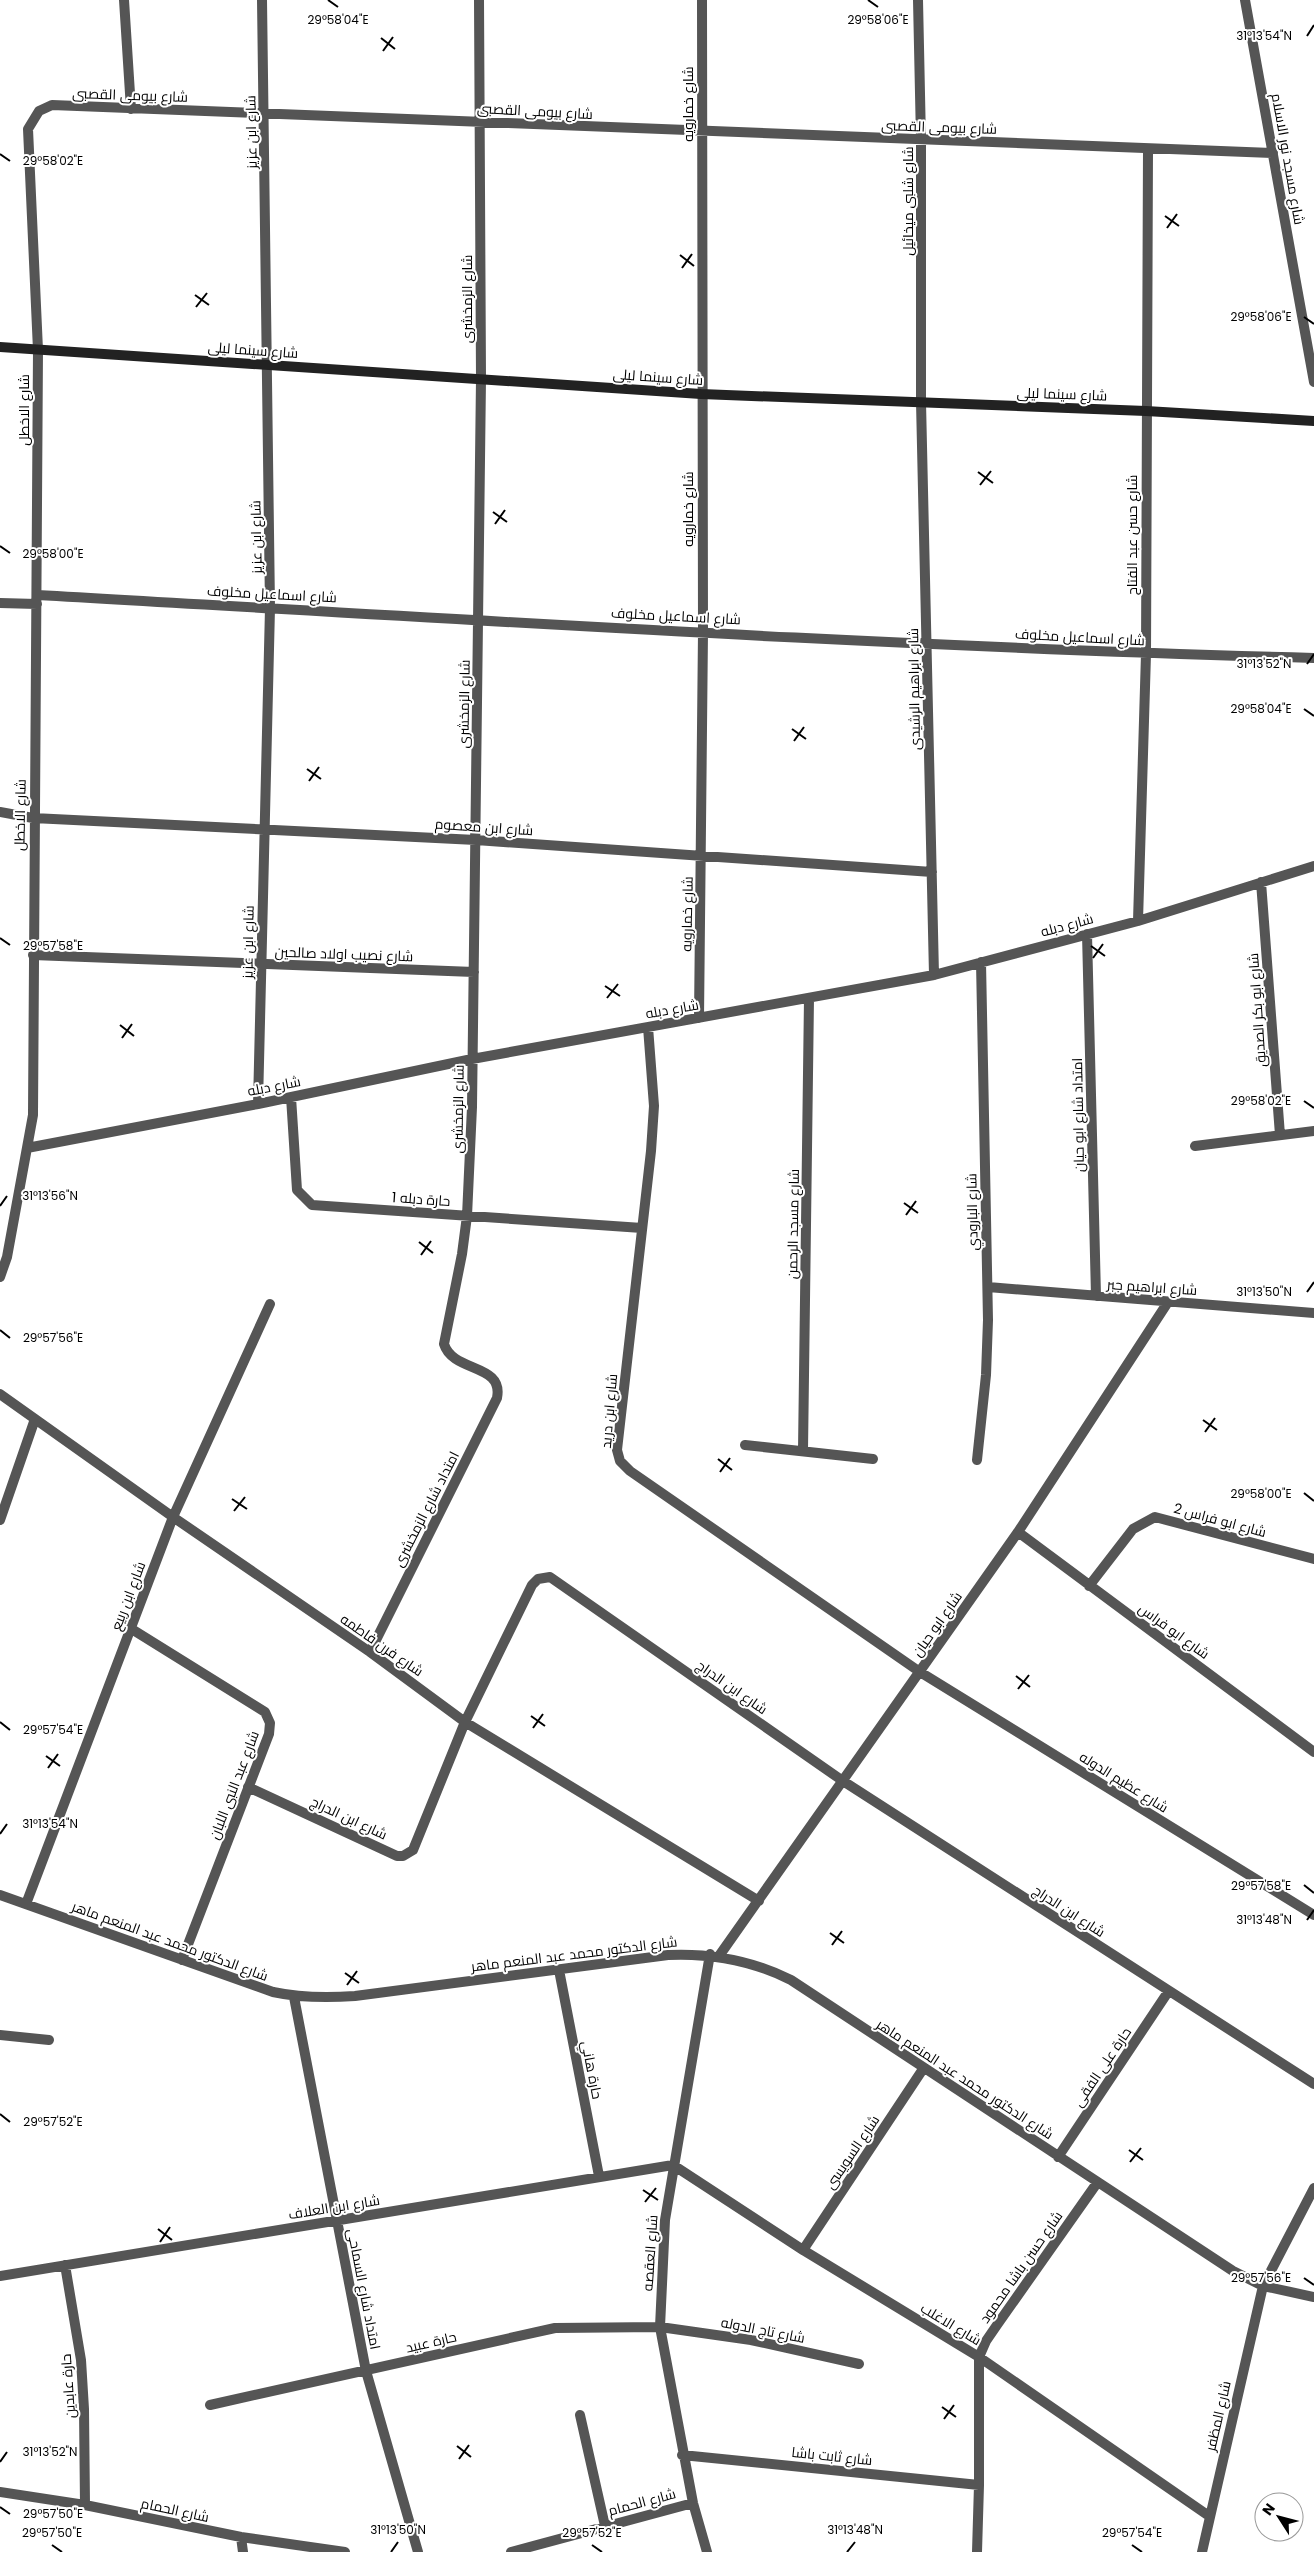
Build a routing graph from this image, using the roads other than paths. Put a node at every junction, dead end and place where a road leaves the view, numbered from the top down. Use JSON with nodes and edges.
{"nodes":[{"id":1,"x":124,"y":0,"type":"edge"},
{"id":2,"x":262,"y":0,"type":"edge"},
{"id":3,"x":479,"y":0,"type":"edge"},
{"id":4,"x":702,"y":0,"type":"edge"},
{"id":5,"x":918,"y":0,"type":"edge"},
{"id":6,"x":1245,"y":0,"type":"edge"},
{"id":7,"x":131,"y":109,"type":"junction"},
{"id":8,"x":264,"y":114,"type":"junction"},
{"id":9,"x":481,"y":122,"type":"junction"},
{"id":10,"x":702,"y":132,"type":"junction"},
{"id":11,"x":922,"y":140,"type":"junction"},
{"id":12,"x":1148,"y":149,"type":"junction"},
{"id":13,"x":1273,"y":153,"type":"junction"},
{"id":14,"x":0,"y":347,"type":"edge"},
{"id":15,"x":38,"y":350,"type":"junction"},
{"id":16,"x":267,"y":365,"type":"junction"},
{"id":17,"x":481,"y":379,"type":"junction"},
{"id":18,"x":1314,"y":382,"type":"edge"},
{"id":19,"x":701,"y":394,"type":"junction"},
{"id":20,"x":921,"y":402,"type":"junction"},
{"id":21,"x":1146,"y":411,"type":"junction"},
{"id":22,"x":1314,"y":421,"type":"edge"},
{"id":23,"x":37,"y":599,"type":"junction"},
{"id":24,"x":0,"y":603,"type":"edge"},
{"id":25,"x":270,"y":608,"type":"junction"},
{"id":26,"x":479,"y":619,"type":"junction"},
{"id":27,"x":703,"y":632,"type":"junction"},
{"id":28,"x":927,"y":643,"type":"junction"},
{"id":29,"x":1146,"y":654,"type":"junction"},
{"id":30,"x":1314,"y":658,"type":"edge"},
{"id":31,"x":0,"y":812,"type":"edge"},
{"id":32,"x":33,"y":818,"type":"junction"},
{"id":33,"x":265,"y":829,"type":"junction"},
{"id":34,"x":476,"y":840,"type":"junction"},
{"id":35,"x":702,"y":856,"type":"junction"},
{"id":36,"x":1314,"y":866,"type":"edge"},
{"id":37,"x":932,"y":872,"type":"junction"},
{"id":38,"x":1262,"y":882,"type":"junction"},
{"id":39,"x":1138,"y":921,"type":"junction"},
{"id":40,"x":1087,"y":934,"type":"junction"},
{"id":41,"x":33,"y":955,"type":"junction"},
{"id":42,"x":981,"y":962,"type":"junction"},
{"id":43,"x":261,"y":964,"type":"junction"},
{"id":44,"x":474,"y":972,"type":"junction"},
{"id":45,"x":934,"y":975,"type":"junction"},
{"id":46,"x":810,"y":998,"type":"junction"},
{"id":47,"x":700,"y":1018,"type":"junction"},
{"id":48,"x":648,"y":1027,"type":"junction"},
{"id":49,"x":472,"y":1059,"type":"junction"},
{"id":50,"x":291,"y":1097,"type":"junction"},
{"id":51,"x":258,"y":1104,"type":"junction"},
{"id":52,"x":1314,"y":1131,"type":"edge"},
{"id":53,"x":1280,"y":1135,"type":"junction"},
{"id":54,"x":1195,"y":1146,"type":"dead end"},
{"id":55,"x":28,"y":1148,"type":"junction"},
{"id":56,"x":467,"y":1216,"type":"junction"},
{"id":57,"x":642,"y":1228,"type":"junction"},
{"id":58,"x":4,"y":1256,"type":"edge"},
{"id":59,"x":0,"y":1277,"type":"edge"},
{"id":60,"x":988,"y":1287,"type":"junction"},
{"id":61,"x":1096,"y":1296,"type":"junction"},
{"id":62,"x":1168,"y":1302,"type":"junction"},
{"id":63,"x":270,"y":1304,"type":"dead end"},
{"id":64,"x":1314,"y":1313,"type":"edge"},
{"id":65,"x":494,"y":1378,"type":"joint"},
{"id":66,"x":0,"y":1394,"type":"edge"},
{"id":67,"x":35,"y":1418,"type":"junction"},
{"id":68,"x":745,"y":1445,"type":"dead end"},
{"id":69,"x":804,"y":1451,"type":"junction"},
{"id":70,"x":873,"y":1459,"type":"dead end"},
{"id":71,"x":977,"y":1460,"type":"dead end"},
{"id":72,"x":173,"y":1517,"type":"junction"},
{"id":73,"x":0,"y":1520,"type":"edge"},
{"id":74,"x":1018,"y":1532,"type":"junction"},
{"id":75,"x":1314,"y":1559,"type":"edge"},
{"id":76,"x":1089,"y":1586,"type":"junction"},
{"id":77,"x":130,"y":1628,"type":"junction"},
{"id":78,"x":370,"y":1652,"type":"junction"},
{"id":79,"x":920,"y":1672,"type":"junction"},
{"id":80,"x":465,"y":1722,"type":"junction"},
{"id":81,"x":1314,"y":1752,"type":"edge"},
{"id":82,"x":843,"y":1781,"type":"junction"},
{"id":83,"x":248,"y":1787,"type":"junction"},
{"id":84,"x":0,"y":1895,"type":"edge"},
{"id":85,"x":759,"y":1901,"type":"junction"},
{"id":86,"x":26,"y":1904,"type":"junction"},
{"id":87,"x":1314,"y":1916,"type":"edge"},
{"id":88,"x":715,"y":1955,"type":"junction"},
{"id":89,"x":182,"y":1960,"type":"junction"},
{"id":90,"x":559,"y":1970,"type":"junction"},
{"id":91,"x":1168,"y":1992,"type":"junction"},
{"id":92,"x":294,"y":1997,"type":"junction"},
{"id":93,"x":0,"y":2035,"type":"edge"},
{"id":94,"x":49,"y":2040,"type":"dead end"},
{"id":95,"x":923,"y":2069,"type":"junction"},
{"id":96,"x":1314,"y":2084,"type":"edge"},
{"id":97,"x":1058,"y":2158,"type":"junction"},
{"id":98,"x":673,"y":2165,"type":"junction"},
{"id":99,"x":599,"y":2176,"type":"junction"},
{"id":100,"x":1097,"y":2183,"type":"junction"},
{"id":101,"x":1314,"y":2188,"type":"edge"},
{"id":102,"x":337,"y":2220,"type":"junction"},
{"id":103,"x":803,"y":2250,"type":"junction"},
{"id":104,"x":65,"y":2265,"type":"junction"},
{"id":105,"x":0,"y":2276,"type":"edge"},
{"id":106,"x":1263,"y":2286,"type":"junction"},
{"id":107,"x":1314,"y":2297,"type":"edge"},
{"id":108,"x":660,"y":2327,"type":"junction"},
{"id":109,"x":979,"y":2357,"type":"junction"},
{"id":110,"x":859,"y":2364,"type":"dead end"},
{"id":111,"x":366,"y":2371,"type":"junction"},
{"id":112,"x":210,"y":2405,"type":"dead end"},
{"id":113,"x":580,"y":2415,"type":"dead end"},
{"id":114,"x":682,"y":2455,"type":"junction"},
{"id":115,"x":980,"y":2486,"type":"junction"},
{"id":116,"x":0,"y":2492,"type":"edge"},
{"id":117,"x":692,"y":2503,"type":"junction"},
{"id":118,"x":85,"y":2505,"type":"junction"},
{"id":119,"x":1209,"y":2516,"type":"junction"},
{"id":120,"x":605,"y":2526,"type":"junction"},
{"id":121,"x":241,"y":2537,"type":"junction"},
{"id":122,"x":243,"y":2552,"type":"edge"},
{"id":123,"x":345,"y":2552,"type":"edge"},
{"id":124,"x":418,"y":2552,"type":"edge"},
{"id":125,"x":511,"y":2552,"type":"edge"},
{"id":126,"x":707,"y":2552,"type":"edge"},
{"id":127,"x":977,"y":2552,"type":"edge"},
{"id":128,"x":1202,"y":2552,"type":"edge"}],
"edges":[{"from":1,"to":7,"type":"street"},
{"from":2,"to":8,"type":"street","name":"شارع ابن عزيز"},
{"from":3,"to":9,"type":"street","name":"شارع الزمخشرى"},
{"from":4,"to":10,"type":"street","name":"شارع خمارويه"},
{"from":5,"to":11,"type":"street","name":"شارع شلبى ميخائيل"},
{"from":6,"to":13,"type":"street","name":"شارع مسجد نور الاسلام"},
{"from":7,"to":8,"type":"street","name":"شارع بيومى القصبى"},
{"from":7,"to":15,"type":"street","name":"شارع بيومى القصبى"},
{"from":8,"to":9,"type":"street","name":"شارع بيومى القصبى"},
{"from":8,"to":16,"type":"street","name":"شارع ابن عزيز"},
{"from":9,"to":10,"type":"street","name":"شارع بيومى القصبى"},
{"from":9,"to":17,"type":"street","name":"شارع الزمخشرى"},
{"from":10,"to":11,"type":"street","name":"شارع بيومى القصبى"},
{"from":10,"to":19,"type":"street","name":"شارع خمارويه"},
{"from":11,"to":12,"type":"street","name":"شارع بيومى القصبى"},
{"from":11,"to":20,"type":"street","name":"شارع شلبى ميخائيل"},
{"from":12,"to":13,"type":"street","name":"شارع بيومى القصبى"},
{"from":12,"to":21,"type":"street","name":"شارع حسن عبد الفتاح"},
{"from":13,"to":18,"type":"street","name":"شارع مسجد نور الاسلام"},
{"from":14,"to":15,"type":"street","name":"شارع سينما ليلى"},
{"from":15,"to":16,"type":"street","name":"شارع سينما ليلى"},
{"from":15,"to":23,"type":"street","name":"شارع الاخطل"},
{"from":16,"to":17,"type":"street","name":"شارع سينما ليلى"},
{"from":16,"to":25,"type":"street","name":"شارع ابن عزيز"},
{"from":17,"to":19,"type":"street","name":"شارع سينما ليلى"},
{"from":17,"to":26,"type":"street","name":"شارع الزمخشرى"},
{"from":19,"to":20,"type":"street","name":"شارع سينما ليلى"},
{"from":19,"to":27,"type":"street","name":"شارع خمارويه"},
{"from":20,"to":21,"type":"street","name":"شارع سينما ليلى"},
{"from":20,"to":28,"type":"street","name":"شارع ابراهيم الرشيدى"},
{"from":21,"to":22,"type":"street","name":"شارع سينما ليلى"},
{"from":21,"to":29,"type":"street","name":"شارع حسن عبد الفتاح"},
{"from":23,"to":24,"type":"street","name":"شارع اسماعيل مخلوف"},
{"from":23,"to":25,"type":"street","name":"شارع اسماعيل مخلوف"},
{"from":23,"to":32,"type":"street","name":"شارع الاخطل"},
{"from":25,"to":26,"type":"street","name":"شارع اسماعيل مخلوف"},
{"from":25,"to":33,"type":"street","name":"شارع ابن عزيز"},
{"from":26,"to":27,"type":"street","name":"شارع اسماعيل مخلوف"},
{"from":26,"to":34,"type":"street","name":"شارع الزمخشرى"},
{"from":27,"to":28,"type":"street","name":"شارع اسماعيل مخلوف"},
{"from":27,"to":35,"type":"street","name":"شارع خمارويه"},
{"from":28,"to":29,"type":"street","name":"شارع اسماعيل مخلوف"},
{"from":28,"to":37,"type":"street","name":"شارع ابراهيم الرشيدى"},
{"from":29,"to":30,"type":"street","name":"شارع اسماعيل مخلوف"},
{"from":29,"to":39,"type":"street","name":"شارع حسن عبد الفتاح"},
{"from":31,"to":32,"type":"street","name":"شارع ابن معصوم"},
{"from":32,"to":33,"type":"street","name":"شارع ابن معصوم"},
{"from":32,"to":41,"type":"street","name":"شارع الاخطل"},
{"from":33,"to":34,"type":"street","name":"شارع ابن معصوم"},
{"from":33,"to":43,"type":"street","name":"شارع ابن عزيز"},
{"from":34,"to":35,"type":"street","name":"شارع ابن معصوم"},
{"from":34,"to":44,"type":"street","name":"شارع الزمخشرى"},
{"from":35,"to":37,"type":"street","name":"شارع ابن معصوم"},
{"from":35,"to":47,"type":"street","name":"شارع خمارويه"},
{"from":36,"to":38,"type":"street","name":"شارع دبله"},
{"from":37,"to":45,"type":"street","name":"شارع ابراهيم الرشيدى"},
{"from":38,"to":39,"type":"street","name":"شارع دبله"},
{"from":38,"to":53,"type":"street","name":"شارع ابو بكر الصديق"},
{"from":39,"to":40,"type":"street","name":"شارع دبله"},
{"from":40,"to":42,"type":"street","name":"شارع دبله"},
{"from":40,"to":61,"type":"street","name":"امتداد شارع ابو حيان"},
{"from":41,"to":43,"type":"street","name":"شارع نصيب اولاد صالحين"},
{"from":41,"to":55,"type":"street","name":"شارع الاخطل"},
{"from":42,"to":45,"type":"street","name":"شارع دبله"},
{"from":42,"to":60,"type":"street","name":"شارع البارودي"},
{"from":43,"to":44,"type":"street","name":"شارع نصيب اولاد صالحين"},
{"from":43,"to":51,"type":"street","name":"شارع ابن عزيز"},
{"from":44,"to":49,"type":"street","name":"شارع الزمخشرى"},
{"from":45,"to":46,"type":"street","name":"شارع دبله"},
{"from":46,"to":47,"type":"street","name":"شارع دبله"},
{"from":46,"to":69,"type":"street","name":"شارع مسجد الرحمن"},
{"from":47,"to":48,"type":"street","name":"شارع دبله"},
{"from":48,"to":49,"type":"street","name":"شارع دبله"},
{"from":48,"to":57,"type":"street","name":"شارع ابن دريد"},
{"from":49,"to":50,"type":"street","name":"شارع دبله"},
{"from":49,"to":56,"type":"street","name":"شارع الزمخشرى"},
{"from":50,"to":51,"type":"street","name":"شارع دبله"},
{"from":50,"to":56,"type":"street","name":"حارة دبله 1"},
{"from":51,"to":55,"type":"street","name":"شارع دبله"},
{"from":52,"to":53,"type":"street"},
{"from":53,"to":54,"type":"street"},
{"from":55,"to":58,"type":"street","name":"شارع الاخطل"},
{"from":56,"to":57,"type":"street","name":"حارة دبله 1"},
{"from":56,"to":65,"type":"street","name":"شارع الزمخشرى"},
{"from":57,"to":79,"type":"street","name":"شارع ابن دريد"},
{"from":58,"to":59,"type":"street","name":"شارع الاخطل"},
{"from":60,"to":61,"type":"street","name":"شارع ابراهيم جبر"},
{"from":60,"to":71,"type":"street","name":"شارع البارودي"},
{"from":61,"to":62,"type":"street","name":"شارع ابراهيم جبر"},
{"from":62,"to":64,"type":"street","name":"شارع ابراهيم جبر"},
{"from":62,"to":74,"type":"street","name":"شارع ابو حيان"},
{"from":63,"to":72,"type":"street","name":"شارع ابن ربيع"},
{"from":65,"to":78,"type":"street","name":"امتداد شارع الزمخشرى"},
{"from":66,"to":67,"type":"street","name":"شارع فرن فاطمه"},
{"from":67,"to":72,"type":"street","name":"شارع فرن فاطمه"},
{"from":67,"to":73,"type":"street"},
{"from":68,"to":69,"type":"street"},
{"from":69,"to":70,"type":"street"},
{"from":72,"to":77,"type":"street","name":"شارع ابن ربيع"},
{"from":72,"to":78,"type":"street","name":"شارع فرن فاطمه"},
{"from":74,"to":76,"type":"street","name":"شارع ابو فراس"},
{"from":74,"to":79,"type":"street","name":"شارع ابو حيان"},
{"from":75,"to":76,"type":"street","name":"شارع ابو فراس 2"},
{"from":76,"to":81,"type":"street","name":"شارع ابو فراس"},
{"from":77,"to":83,"type":"street","name":"شارع عبد النبى اللبان"},
{"from":77,"to":86,"type":"street","name":"شارع ابن ربيع"},
{"from":78,"to":80,"type":"street","name":"شارع فرن فاطمه"},
{"from":79,"to":82,"type":"street","name":"شارع ابو حيان"},
{"from":79,"to":87,"type":"street","name":"شارع عظيم الدوله"},
{"from":80,"to":82,"type":"street","name":"شارع ابن الدراج"},
{"from":80,"to":83,"type":"street","name":"شارع ابن الدراج"},
{"from":80,"to":85,"type":"street","name":"شارع فرن فاطمه"},
{"from":82,"to":85,"type":"street","name":"شارع ابو حيان"},
{"from":82,"to":91,"type":"street","name":"شارع ابن الدراج"},
{"from":83,"to":89,"type":"street","name":"شارع عبد النبى اللبان"},
{"from":84,"to":86,"type":"street","name":"شارع الدكتور محمد عبد المنعم ماهر"},
{"from":85,"to":88,"type":"street","name":"شارع ابو حيان"},
{"from":86,"to":89,"type":"street","name":"شارع الدكتور محمد عبد المنعم ماهر"},
{"from":88,"to":90,"type":"street","name":"شارع الدكتور محمد عبد المنعم ماهر"},
{"from":88,"to":95,"type":"street","name":"شارع الدكتور محمد عبد المنعم ماهر"},
{"from":88,"to":98,"type":"street","name":"شارع العقصه"},
{"from":89,"to":92,"type":"street","name":"شارع الدكتور محمد عبد المنعم ماهر"},
{"from":90,"to":92,"type":"street","name":"شارع الدكتور محمد عبد المنعم ماهر"},
{"from":90,"to":99,"type":"street","name":"حارة هاني"},
{"from":91,"to":96,"type":"street","name":"شارع ابن الدراج"},
{"from":91,"to":97,"type":"street","name":"حارة على الفقى"},
{"from":92,"to":102,"type":"street","name":"امتداد شارع السماحى"},
{"from":93,"to":94,"type":"street"},
{"from":95,"to":97,"type":"street","name":"شارع الدكتور محمد عبد المنعم ماهر"},
{"from":95,"to":103,"type":"street","name":"شارع السويسى"},
{"from":97,"to":100,"type":"street","name":"شارع الدكتور محمد عبد المنعم ماهر"},
{"from":98,"to":99,"type":"street","name":"شارع ابن العلاف"},
{"from":98,"to":103,"type":"street","name":"شارع الاغلب"},
{"from":98,"to":108,"type":"street","name":"شارع العقصه"},
{"from":99,"to":102,"type":"street","name":"شارع ابن العلاف"},
{"from":100,"to":106,"type":"street","name":"شارع الدكتور محمد عبد المنعم ماهر"},
{"from":100,"to":109,"type":"street","name":"شارع حسن باشا محمود"},
{"from":101,"to":106,"type":"street"},
{"from":102,"to":104,"type":"street","name":"شارع ابن العلاف"},
{"from":102,"to":111,"type":"street","name":"امتداد شارع السماحى"},
{"from":103,"to":109,"type":"street","name":"شارع الاغلب"},
{"from":104,"to":105,"type":"street","name":"شارع ابن العلاف"},
{"from":104,"to":118,"type":"street","name":"حارة عابدين"},
{"from":106,"to":107,"type":"street","name":"شارع الدكتور محمد عبد المنعم ماهر"},
{"from":106,"to":119,"type":"street","name":"شارع المظفر"},
{"from":108,"to":110,"type":"street","name":"شارع تاج الدوله"},
{"from":108,"to":111,"type":"street","name":"حارة عبيد"},
{"from":108,"to":114,"type":"street","name":"شارع العقصه"},
{"from":109,"to":115,"type":"street","name":"شارع حسن باشا محمود"},
{"from":109,"to":119,"type":"street","name":"شارع الاغلب"},
{"from":111,"to":112,"type":"street","name":"حارة عبيد"},
{"from":111,"to":124,"type":"street","name":"امتداد شارع السماحى"},
{"from":113,"to":120,"type":"street"},
{"from":114,"to":115,"type":"street","name":"شارع ثابت باشا"},
{"from":114,"to":117,"type":"street","name":"شارع العقصه"},
{"from":115,"to":127,"type":"street","name":"شارع حسن باشا محمود"},
{"from":116,"to":118,"type":"street","name":"شارع الحمام"},
{"from":117,"to":120,"type":"street","name":"شارع الحمام"},
{"from":117,"to":126,"type":"street","name":"شارع العقصه"},
{"from":118,"to":121,"type":"street","name":"شارع الحمام"},
{"from":119,"to":128,"type":"street","name":"شارع المظفر"},
{"from":120,"to":125,"type":"street","name":"شارع الحمام"},
{"from":121,"to":122,"type":"street"},
{"from":121,"to":123,"type":"street","name":"شارع الحمام"}]}
